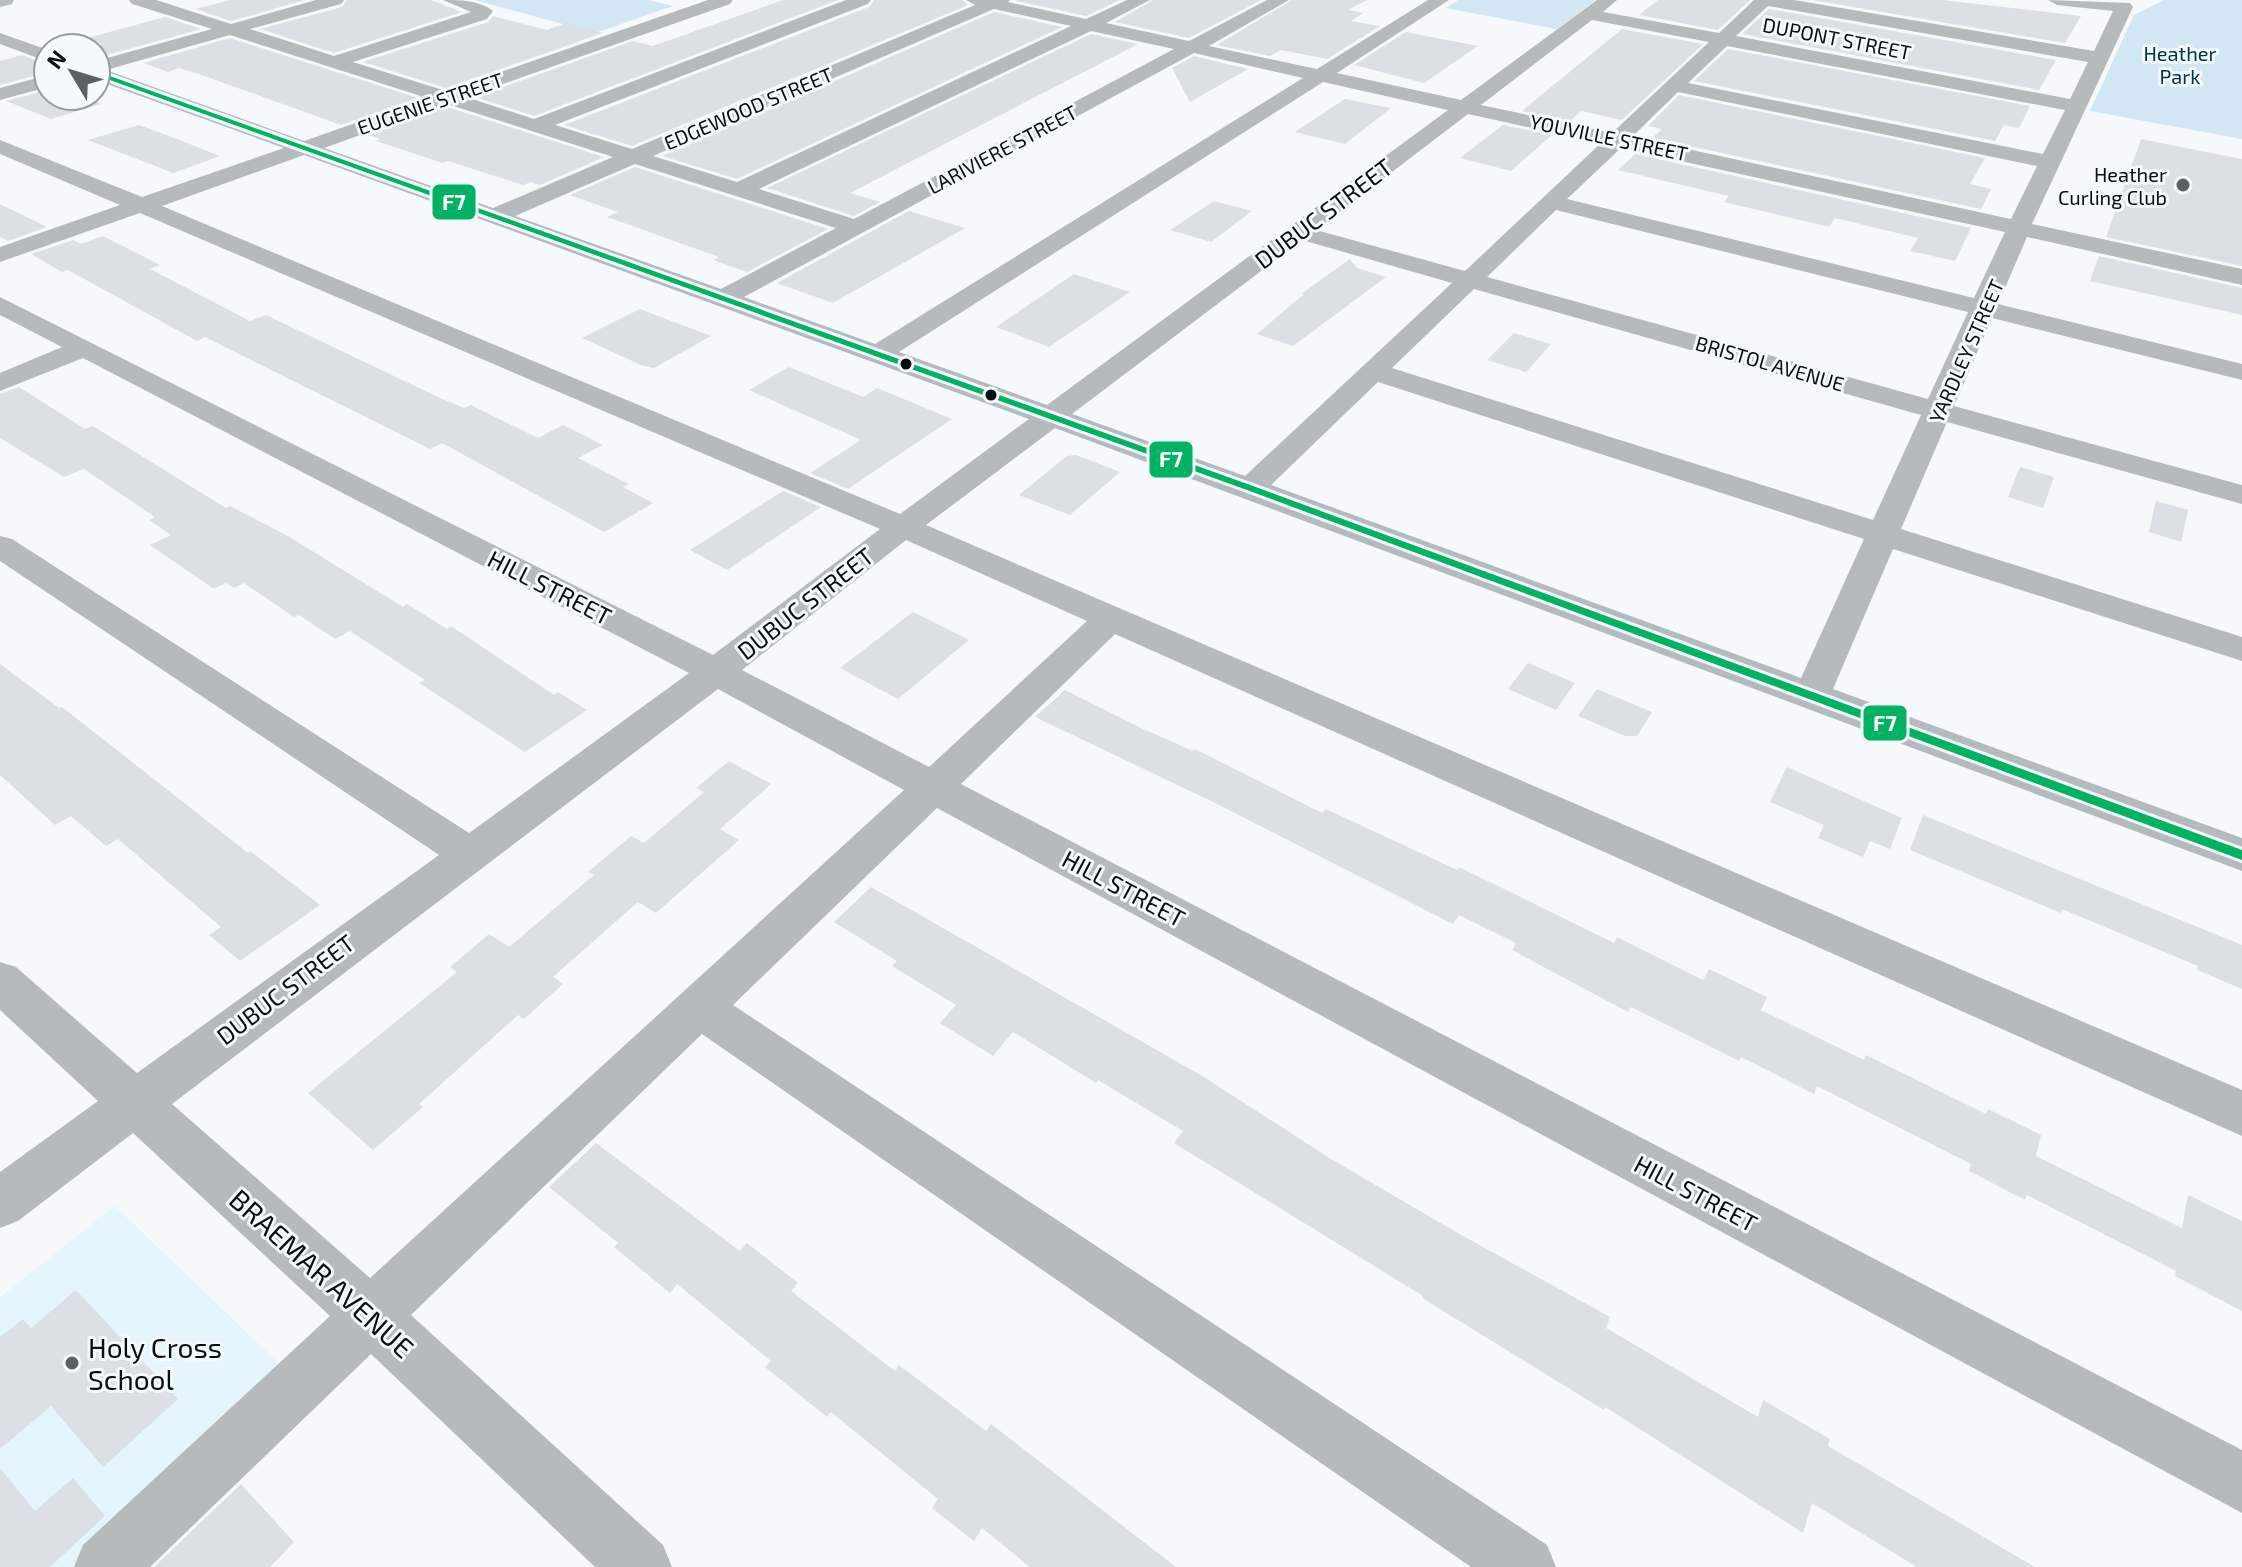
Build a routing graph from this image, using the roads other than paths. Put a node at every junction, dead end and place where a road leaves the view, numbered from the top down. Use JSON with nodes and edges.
{"nodes":[{"id":1,"x":138,"y":0,"type":"edge"},
{"id":2,"x":452,"y":0,"type":"edge"},
{"id":3,"x":724,"y":0,"type":"edge"},
{"id":4,"x":862,"y":0,"type":"edge"},
{"id":5,"x":1141,"y":0,"type":"edge"},
{"id":6,"x":1280,"y":0,"type":"edge"},
{"id":7,"x":1440,"y":0,"type":"edge"},
{"id":8,"x":1608,"y":0,"type":"edge"},
{"id":9,"x":1764,"y":0,"type":"edge"},
{"id":10,"x":2057,"y":0,"type":"edge"},
{"id":11,"x":328,"y":1,"type":"edge"},
{"id":12,"x":989,"y":1,"type":"edge"},
{"id":13,"x":1588,"y":14,"type":"junction"},
{"id":14,"x":1089,"y":25,"type":"junction"},
{"id":15,"x":231,"y":29,"type":"junction"},
{"id":16,"x":0,"y":38,"type":"edge"},
{"id":17,"x":1724,"y":39,"type":"junction"},
{"id":18,"x":1192,"y":47,"type":"junction"},
{"id":19,"x":32,"y":50,"type":"edge"},
{"id":20,"x":2099,"y":58,"type":"junction"},
{"id":21,"x":333,"y":62,"type":"junction"},
{"id":22,"x":112,"y":65,"type":"edge"},
{"id":23,"x":1324,"y":75,"type":"junction"},
{"id":24,"x":112,"y":76,"type":"edge"},
{"id":25,"x":32,"y":85,"type":"edge"},
{"id":26,"x":1676,"y":86,"type":"junction"},
{"id":27,"x":0,"y":94,"type":"edge"},
{"id":28,"x":445,"y":98,"type":"junction"},
{"id":29,"x":1465,"y":105,"type":"junction"},
{"id":30,"x":2077,"y":106,"type":"junction"},
{"id":31,"x":534,"y":126,"type":"junction"},
{"id":32,"x":1620,"y":139,"type":"junction"},
{"id":33,"x":0,"y":146,"type":"edge"},
{"id":34,"x":303,"y":148,"type":"junction"},
{"id":35,"x":633,"y":157,"type":"junction"},
{"id":36,"x":2051,"y":162,"type":"junction"},
{"id":37,"x":739,"y":190,"type":"junction"},
{"id":38,"x":1551,"y":202,"type":"junction"},
{"id":39,"x":137,"y":206,"type":"junction"},
{"id":40,"x":494,"y":216,"type":"junction"},
{"id":41,"x":856,"y":227,"type":"junction"},
{"id":42,"x":2019,"y":227,"type":"junction"},
{"id":43,"x":1298,"y":232,"type":"junction"},
{"id":44,"x":0,"y":255,"type":"edge"},
{"id":45,"x":2242,"y":277,"type":"edge"},
{"id":46,"x":1469,"y":280,"type":"junction"},
{"id":47,"x":724,"y":298,"type":"junction"},
{"id":48,"x":0,"y":305,"type":"edge"},
{"id":49,"x":1984,"y":309,"type":"junction"},
{"id":50,"x":84,"y":348,"type":"junction"},
{"id":51,"x":878,"y":354,"type":"junction"},
{"id":52,"x":1373,"y":371,"type":"junction"},
{"id":53,"x":2242,"y":372,"type":"edge"},
{"id":54,"x":0,"y":383,"type":"edge"},
{"id":55,"x":1940,"y":411,"type":"junction"},
{"id":56,"x":1053,"y":417,"type":"junction"},
{"id":57,"x":1250,"y":488,"type":"junction"},
{"id":58,"x":2242,"y":495,"type":"edge"},
{"id":59,"x":903,"y":527,"type":"junction"},
{"id":60,"x":1882,"y":534,"type":"junction"},
{"id":61,"x":0,"y":546,"type":"edge"},
{"id":62,"x":1111,"y":618,"type":"junction"},
{"id":63,"x":2242,"y":649,"type":"edge"},
{"id":64,"x":716,"y":672,"type":"junction"},
{"id":65,"x":1811,"y":696,"type":"junction"},
{"id":66,"x":934,"y":787,"type":"junction"},
{"id":67,"x":468,"y":853,"type":"junction"},
{"id":68,"x":2242,"y":855,"type":"edge"},
{"id":69,"x":0,"y":981,"type":"edge"},
{"id":70,"x":699,"y":1007,"type":"junction"},
{"id":71,"x":132,"y":1103,"type":"junction"},
{"id":72,"x":2242,"y":1113,"type":"edge"},
{"id":73,"x":0,"y":1203,"type":"edge"},
{"id":74,"x":369,"y":1314,"type":"junction"},
{"id":75,"x":2242,"y":1483,"type":"edge"},
{"id":76,"x":105,"y":1567,"type":"edge"},
{"id":77,"x":641,"y":1567,"type":"edge"},
{"id":78,"x":1525,"y":1567,"type":"edge"}],
"edges":[{"from":1,"to":15,"type":"street"},
{"from":2,"to":21,"type":"street"},
{"from":3,"to":28,"type":"street","name":"EUGENIE STREET"},
{"from":4,"to":31,"type":"street"},
{"from":5,"to":14,"type":"street"},
{"from":6,"to":18,"type":"street","name":"LARIVIERE STREET"},
{"from":7,"to":23,"type":"street"},
{"from":8,"to":13,"type":"street","name":"DUBUC STREET"},
{"from":9,"to":17,"type":"street"},
{"from":9,"to":20,"type":"street"},
{"from":10,"to":20,"type":"street","name":"YARDLEY STREET"},
{"from":11,"to":15,"type":"street"},
{"from":12,"to":14,"type":"street","name":"YOUVILLE STREET"},
{"from":12,"to":35,"type":"street","name":"EDGEWOOD STREET"},
{"from":13,"to":17,"type":"street","name":"DUPONT STREET"},
{"from":13,"to":29,"type":"street","name":"DUBUC STREET"},
{"from":14,"to":18,"type":"street","name":"YOUVILLE STREET"},
{"from":14,"to":37,"type":"street"},
{"from":15,"to":21,"type":"street"},
{"from":15,"to":22,"type":"street"},
{"from":16,"to":19,"type":"street"},
{"from":17,"to":26,"type":"street"},
{"from":17,"to":30,"type":"street","name":"DUPONT STREET"},
{"from":18,"to":23,"type":"street","name":"YOUVILLE STREET"},
{"from":18,"to":41,"type":"street","name":"LARIVIERE STREET"},
{"from":20,"to":30,"type":"street","name":"YARDLEY STREET"},
{"from":21,"to":28,"type":"street"},
{"from":23,"to":29,"type":"street","name":"YOUVILLE STREET"},
{"from":23,"to":51,"type":"street"},
{"from":24,"to":34,"type":"street"},
{"from":25,"to":27,"type":"street"},
{"from":26,"to":32,"type":"street"},
{"from":26,"to":36,"type":"street"},
{"from":28,"to":31,"type":"street"},
{"from":28,"to":34,"type":"street","name":"EUGENIE STREET"},
{"from":29,"to":32,"type":"street","name":"YOUVILLE STREET"},
{"from":29,"to":43,"type":"street","name":"DUBUC STREET"},
{"from":30,"to":36,"type":"street","name":"YARDLEY STREET"},
{"from":31,"to":35,"type":"street"},
{"from":32,"to":38,"type":"street"},
{"from":32,"to":42,"type":"street","name":"YOUVILLE STREET"},
{"from":33,"to":39,"type":"street"},
{"from":34,"to":39,"type":"street","name":"EUGENIE STREET"},
{"from":34,"to":40,"type":"street"},
{"from":35,"to":37,"type":"street"},
{"from":35,"to":40,"type":"street","name":"EDGEWOOD STREET"},
{"from":36,"to":42,"type":"street","name":"YARDLEY STREET"},
{"from":37,"to":41,"type":"street"},
{"from":38,"to":46,"type":"street"},
{"from":38,"to":49,"type":"street"},
{"from":39,"to":44,"type":"street","name":"EUGENIE STREET"},
{"from":39,"to":59,"type":"street"},
{"from":40,"to":47,"type":"street"},
{"from":41,"to":47,"type":"street","name":"LARIVIERE STREET"},
{"from":42,"to":45,"type":"street","name":"YOUVILLE STREET"},
{"from":42,"to":49,"type":"street","name":"YARDLEY STREET"},
{"from":43,"to":46,"type":"street","name":"BRISTOL AVENUE"},
{"from":43,"to":56,"type":"street","name":"DUBUC STREET"},
{"from":46,"to":52,"type":"street"},
{"from":46,"to":55,"type":"street","name":"BRISTOL AVENUE"},
{"from":47,"to":51,"type":"street"},
{"from":48,"to":50,"type":"street","name":"HILL STREET"},
{"from":49,"to":53,"type":"street"},
{"from":49,"to":55,"type":"street","name":"YARDLEY STREET"},
{"from":50,"to":54,"type":"street"},
{"from":50,"to":64,"type":"street","name":"HILL STREET"},
{"from":51,"to":56,"type":"street"},
{"from":52,"to":57,"type":"street"},
{"from":52,"to":60,"type":"street"},
{"from":55,"to":58,"type":"street","name":"BRISTOL AVENUE"},
{"from":55,"to":60,"type":"street","name":"YARDLEY STREET"},
{"from":56,"to":57,"type":"street"},
{"from":56,"to":59,"type":"street","name":"DUBUC STREET"},
{"from":57,"to":65,"type":"street"},
{"from":59,"to":62,"type":"street"},
{"from":59,"to":64,"type":"street","name":"DUBUC STREET"},
{"from":60,"to":63,"type":"street"},
{"from":60,"to":65,"type":"street","name":"YARDLEY STREET"},
{"from":61,"to":67,"type":"street"},
{"from":62,"to":66,"type":"street"},
{"from":62,"to":72,"type":"street"},
{"from":64,"to":66,"type":"street","name":"HILL STREET"},
{"from":64,"to":67,"type":"street","name":"DUBUC STREET"},
{"from":65,"to":68,"type":"street"},
{"from":66,"to":70,"type":"street"},
{"from":66,"to":75,"type":"street","name":"HILL STREET"},
{"from":67,"to":71,"type":"street","name":"DUBUC STREET"},
{"from":69,"to":71,"type":"street","name":"BRAEMAR AVENUE"},
{"from":70,"to":74,"type":"street"},
{"from":70,"to":78,"type":"street"},
{"from":71,"to":73,"type":"street","name":"DUBUC STREET"},
{"from":71,"to":74,"type":"street","name":"BRAEMAR AVENUE"},
{"from":74,"to":76,"type":"street"},
{"from":74,"to":77,"type":"street","name":"BRAEMAR AVENUE"}]}
